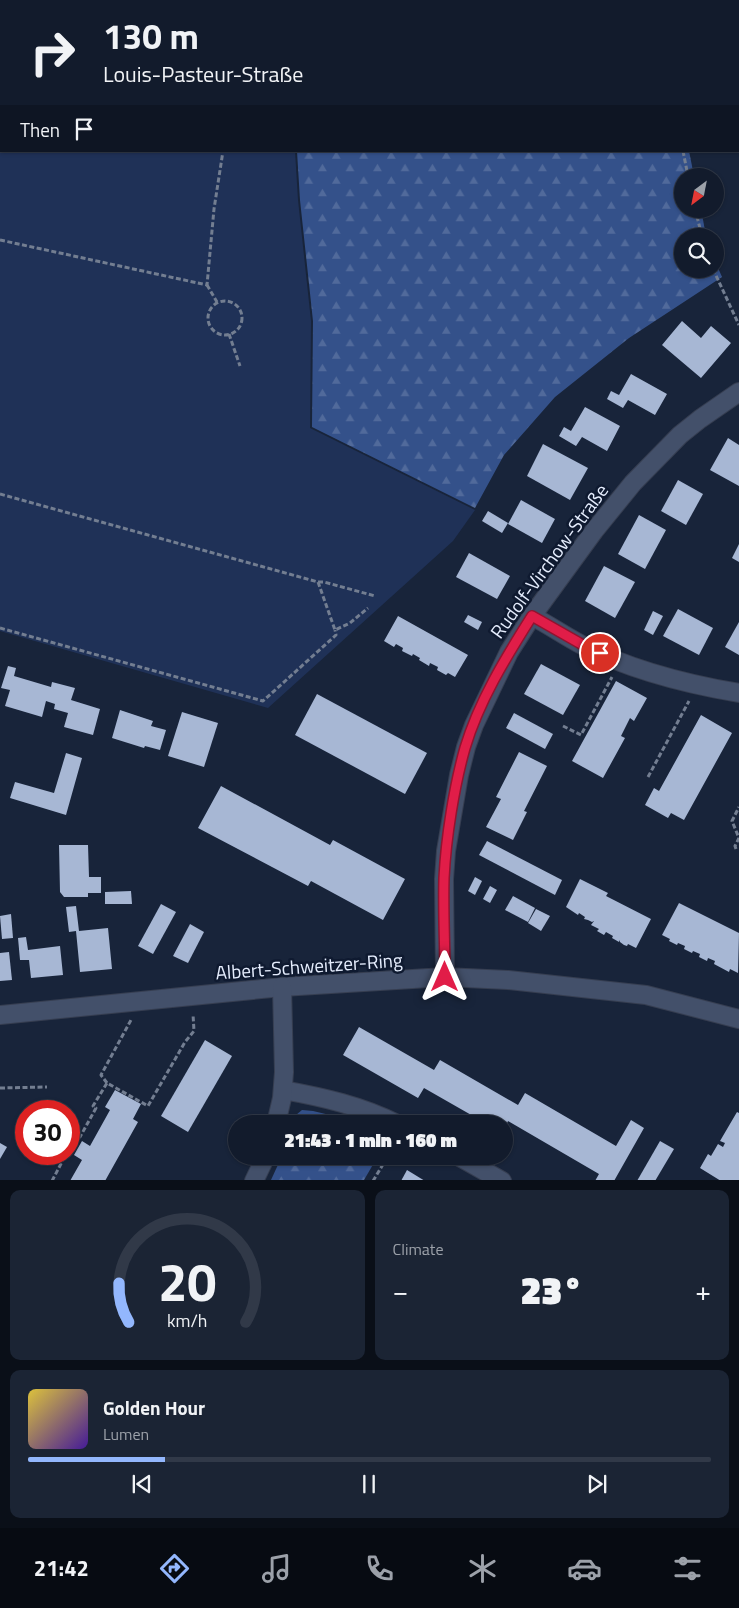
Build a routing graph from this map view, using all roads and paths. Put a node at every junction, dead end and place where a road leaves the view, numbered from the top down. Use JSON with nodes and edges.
{"nodes":[{"id":1,"x":223,"y":152,"type":"edge"},
{"id":2,"x":683,"y":152,"type":"edge"},
{"id":3,"x":686,"y":168,"type":"edge"},
{"id":4,"x":0,"y":240,"type":"edge"},
{"id":5,"x":717,"y":278,"type":"edge"},
{"id":6,"x":207,"y":285,"type":"junction"},
{"id":7,"x":217,"y":302,"type":"junction"},
{"id":8,"x":739,"y":325,"type":"edge"},
{"id":9,"x":229,"y":334,"type":"junction"},
{"id":10,"x":240,"y":366,"type":"dead end"},
{"id":11,"x":739,"y":392,"type":"edge"},
{"id":12,"x":0,"y":494,"type":"edge"},
{"id":13,"x":318,"y":582,"type":"junction"},
{"id":14,"x":375,"y":596,"type":"dead end"},
{"id":15,"x":368,"y":608,"type":"dead end"},
{"id":16,"x":532,"y":616,"type":"junction"},
{"id":17,"x":0,"y":628,"type":"edge"},
{"id":18,"x":335,"y":630,"type":"junction"},
{"id":19,"x":621,"y":662,"type":"junction"},
{"id":20,"x":698,"y":685,"type":"junction"},
{"id":21,"x":739,"y":693,"type":"edge"},
{"id":22,"x":563,"y":726,"type":"dead end"},
{"id":23,"x":648,"y":777,"type":"dead end"},
{"id":24,"x":739,"y":807,"type":"edge"},
{"id":25,"x":736,"y":849,"type":"dead end"},
{"id":26,"x":445,"y":977,"type":"junction"},
{"id":27,"x":282,"y":987,"type":"junction"},
{"id":28,"x":191,"y":996,"type":"junction"},
{"id":29,"x":141,"y":1002,"type":"junction"},
{"id":30,"x":0,"y":1015,"type":"edge"},
{"id":31,"x":739,"y":1019,"type":"edge"},
{"id":32,"x":107,"y":1083,"type":"junction"},
{"id":33,"x":47,"y":1087,"type":"dead end"},
{"id":34,"x":0,"y":1088,"type":"edge"},
{"id":35,"x":283,"y":1090,"type":"junction"},
{"id":36,"x":278,"y":1115,"type":"edge"},
{"id":37,"x":378,"y":1115,"type":"edge"},
{"id":38,"x":80,"y":1137,"type":"edge"},
{"id":39,"x":60,"y":1165,"type":"edge"},
{"id":40,"x":262,"y":1165,"type":"edge"},
{"id":41,"x":383,"y":1165,"type":"edge"},
{"id":42,"x":474,"y":1165,"type":"edge"},
{"id":43,"x":52,"y":1180,"type":"edge"},
{"id":44,"x":254,"y":1180,"type":"edge"},
{"id":45,"x":374,"y":1180,"type":"edge"},
{"id":46,"x":502,"y":1180,"type":"edge"}],
"edges":[{"from":1,"to":6,"type":"path"},
{"from":2,"to":3,"type":"path"},
{"from":4,"to":6,"type":"path"},
{"from":5,"to":8,"type":"path"},
{"from":6,"to":7,"type":"path"},
{"from":7,"to":9,"type":"path"},
{"from":7,"to":9,"type":"path"},
{"from":9,"to":10,"type":"path"},
{"from":11,"to":16,"type":"street","name":"Rudolf-Virchow-Straße"},
{"from":12,"to":13,"type":"path"},
{"from":13,"to":14,"type":"path"},
{"from":13,"to":18,"type":"path"},
{"from":15,"to":18,"type":"path"},
{"from":16,"to":19,"type":"street"},
{"from":16,"to":26,"type":"street","name":"Rudolf-Virchow-Straße"},
{"from":17,"to":18,"type":"path"},
{"from":19,"to":20,"type":"street"},
{"from":19,"to":22,"type":"path"},
{"from":20,"to":21,"type":"street"},
{"from":20,"to":23,"type":"path"},
{"from":24,"to":25,"type":"path"},
{"from":26,"to":27,"type":"street","name":"Albert-Schweitzer-Ring"},
{"from":26,"to":31,"type":"street","name":"Albert-Schweitzer-Ring"},
{"from":27,"to":28,"type":"street","name":"Albert-Schweitzer-Ring"},
{"from":27,"to":35,"type":"street"},
{"from":28,"to":29,"type":"street","name":"Albert-Schweitzer-Ring"},
{"from":28,"to":32,"type":"path"},
{"from":29,"to":30,"type":"street","name":"Albert-Schweitzer-Ring"},
{"from":29,"to":32,"type":"path"},
{"from":32,"to":38,"type":"path"},
{"from":33,"to":34,"type":"path"},
{"from":35,"to":36,"type":"street"},
{"from":35,"to":37,"type":"street"},
{"from":39,"to":43,"type":"path"},
{"from":40,"to":44,"type":"street"},
{"from":41,"to":45,"type":"path"},
{"from":42,"to":46,"type":"street"}]}
